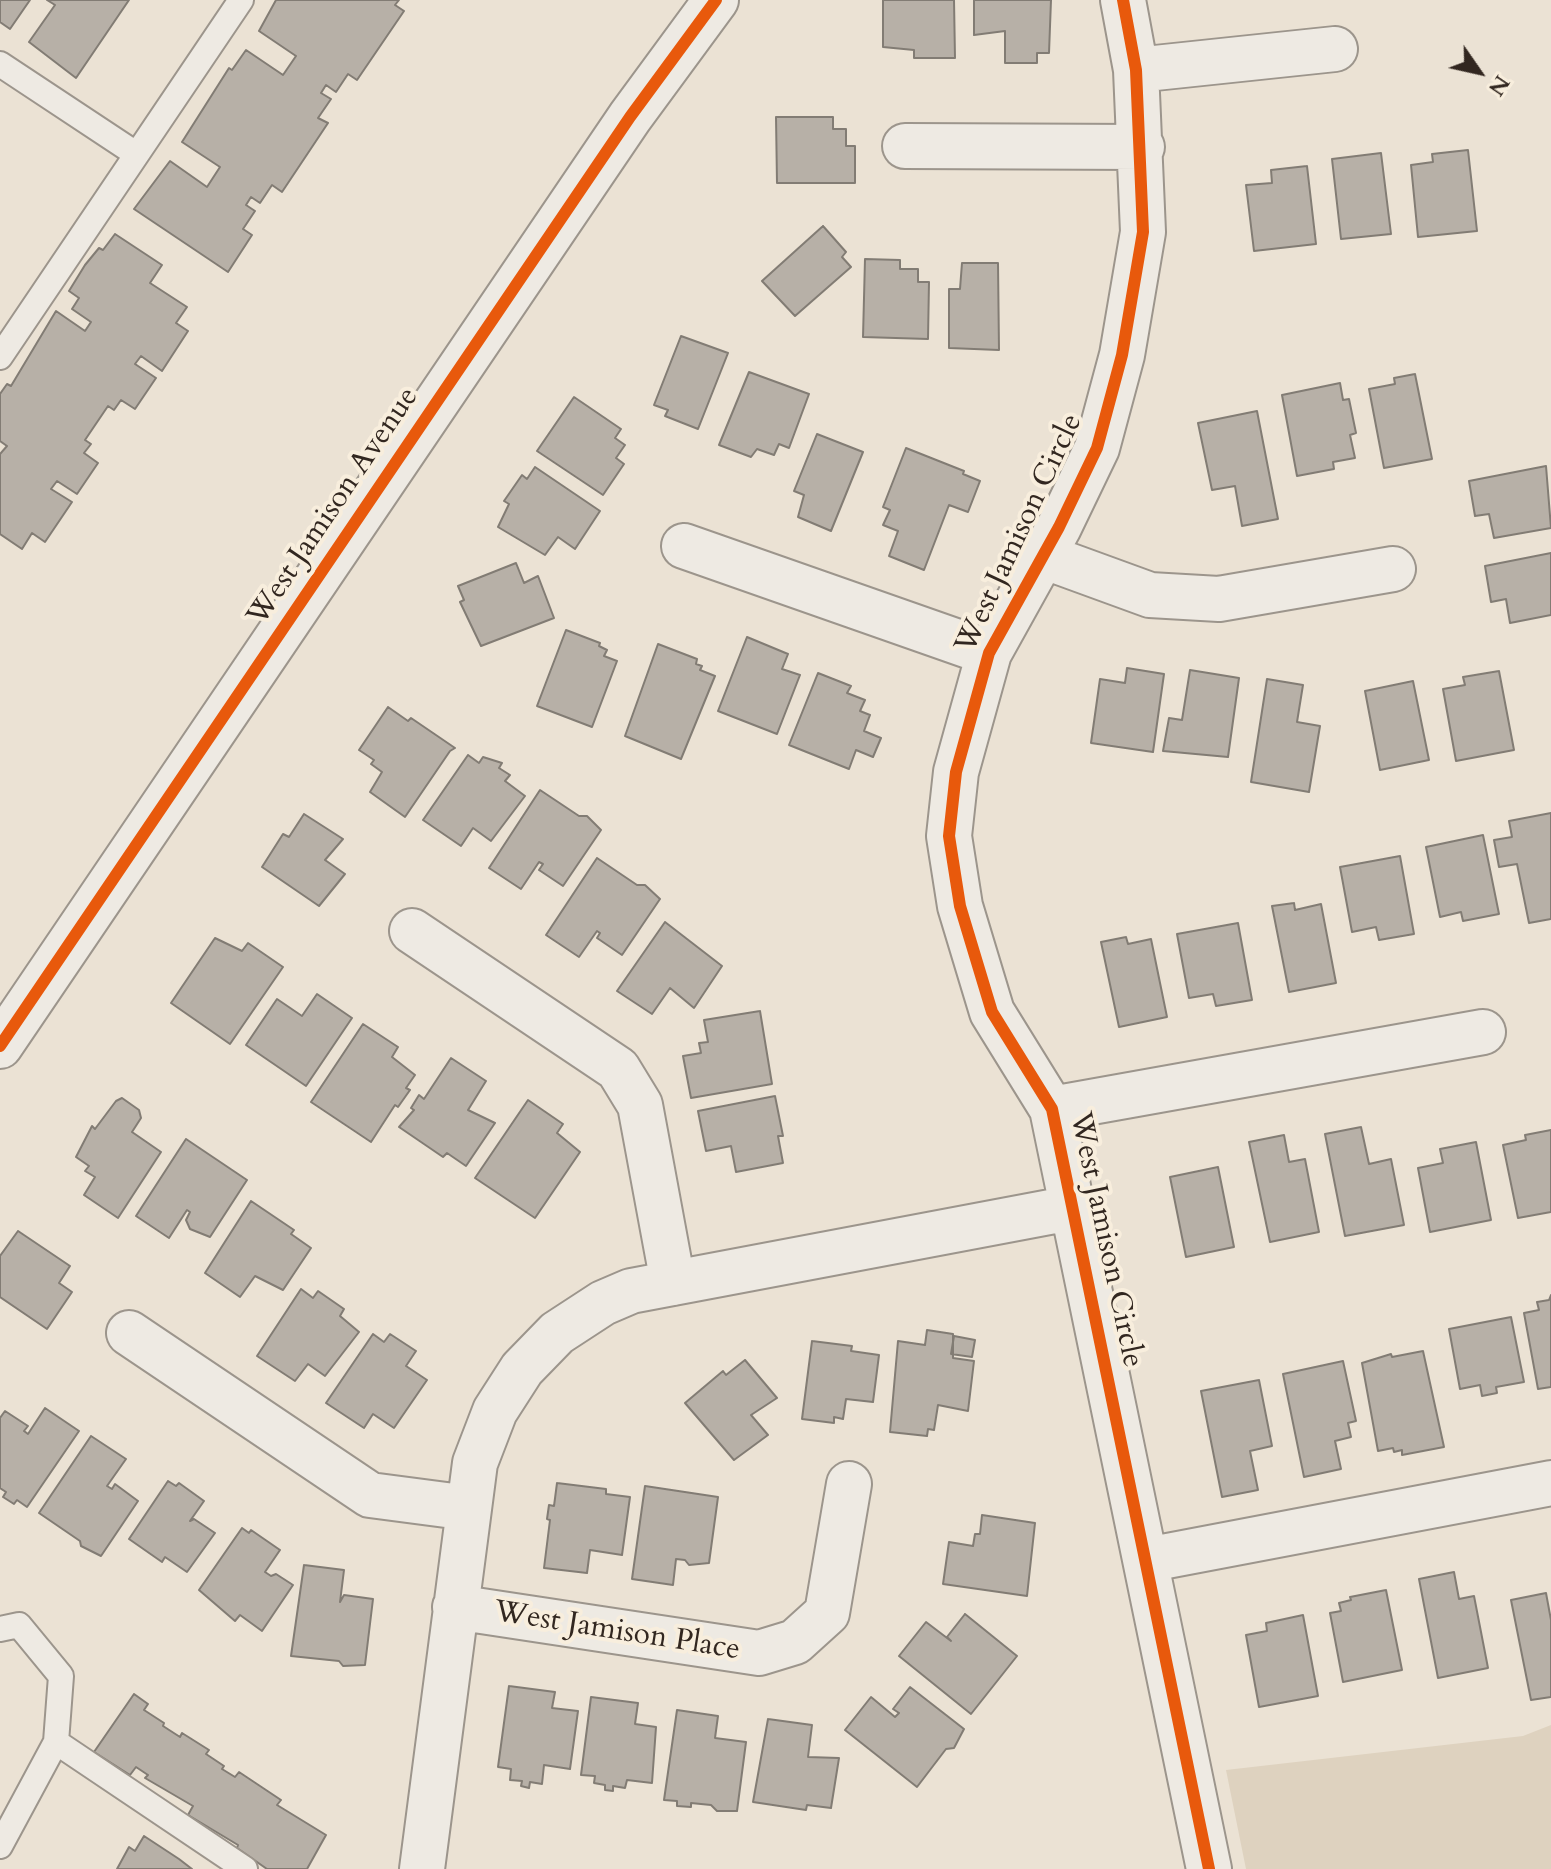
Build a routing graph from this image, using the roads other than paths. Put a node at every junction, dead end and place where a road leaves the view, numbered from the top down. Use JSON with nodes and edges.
{"nodes":[{"id":1,"x":241,"y":0,"type":"edge"},
{"id":2,"x":716,"y":0,"type":"edge"},
{"id":3,"x":1123,"y":0,"type":"edge"},
{"id":4,"x":1335,"y":49,"type":"dead end"},
{"id":5,"x":0,"y":64,"type":"edge"},
{"id":6,"x":1136,"y":70,"type":"junction"},
{"id":7,"x":905,"y":146,"type":"dead end"},
{"id":8,"x":1142,"y":147,"type":"junction"},
{"id":9,"x":136,"y":154,"type":"junction"},
{"id":10,"x":0,"y":357,"type":"edge"},
{"id":11,"x":684,"y":546,"type":"dead end"},
{"id":12,"x":1043,"y":556,"type":"junction"},
{"id":13,"x":1393,"y":569,"type":"dead end"},
{"id":14,"x":989,"y":653,"type":"junction"},
{"id":15,"x":412,"y":931,"type":"dead end"},
{"id":16,"x":1483,"y":1032,"type":"dead end"},
{"id":17,"x":0,"y":1046,"type":"edge"},
{"id":18,"x":1052,"y":1109,"type":"junction"},
{"id":19,"x":1071,"y":1208,"type":"junction"},
{"id":20,"x":673,"y":1283,"type":"junction"},
{"id":21,"x":129,"y":1333,"type":"dead end"},
{"id":22,"x":1551,"y":1483,"type":"edge"},
{"id":23,"x":849,"y":1484,"type":"dead end"},
{"id":24,"x":469,"y":1508,"type":"junction"},
{"id":25,"x":1146,"y":1560,"type":"junction"},
{"id":26,"x":455,"y":1607,"type":"junction"},
{"id":27,"x":0,"y":1629,"type":"edge"},
{"id":28,"x":56,"y":1742,"type":"junction"},
{"id":29,"x":0,"y":1846,"type":"edge"},
{"id":30,"x":245,"y":1869,"type":"edge"},
{"id":31,"x":422,"y":1869,"type":"edge"},
{"id":32,"x":1209,"y":1869,"type":"edge"}],
"edges":[{"from":1,"to":9,"type":"lane"},
{"from":2,"to":17,"type":"street","name":"West Jamison Avenue"},
{"from":3,"to":6,"type":"street","name":"West Jamison Circle"},
{"from":4,"to":6,"type":"street"},
{"from":5,"to":9,"type":"lane"},
{"from":6,"to":8,"type":"street","name":"West Jamison Circle"},
{"from":7,"to":8,"type":"street"},
{"from":8,"to":12,"type":"street","name":"West Jamison Circle"},
{"from":9,"to":10,"type":"lane"},
{"from":11,"to":14,"type":"street","name":"West Jamison Circle"},
{"from":12,"to":13,"type":"street","name":"West Jamison Circle"},
{"from":12,"to":14,"type":"street","name":"West Jamison Circle"},
{"from":14,"to":18,"type":"street","name":"West Jamison Circle"},
{"from":15,"to":20,"type":"street"},
{"from":16,"to":18,"type":"street","name":"West Jamison Circle"},
{"from":18,"to":19,"type":"street","name":"West Jamison Circle"},
{"from":19,"to":20,"type":"street","name":"West Jamison Place"},
{"from":19,"to":25,"type":"street","name":"West Jamison Circle"},
{"from":20,"to":24,"type":"street","name":"West Jamison Place"},
{"from":21,"to":24,"type":"street"},
{"from":22,"to":25,"type":"street"},
{"from":23,"to":26,"type":"street","name":"West Jamison Place"},
{"from":24,"to":26,"type":"street","name":"West Jamison Place"},
{"from":25,"to":32,"type":"street","name":"West Jamison Circle"},
{"from":26,"to":31,"type":"street","name":"West Jamison Place"},
{"from":27,"to":28,"type":"lane"},
{"from":28,"to":29,"type":"lane"},
{"from":28,"to":30,"type":"lane"}]}
